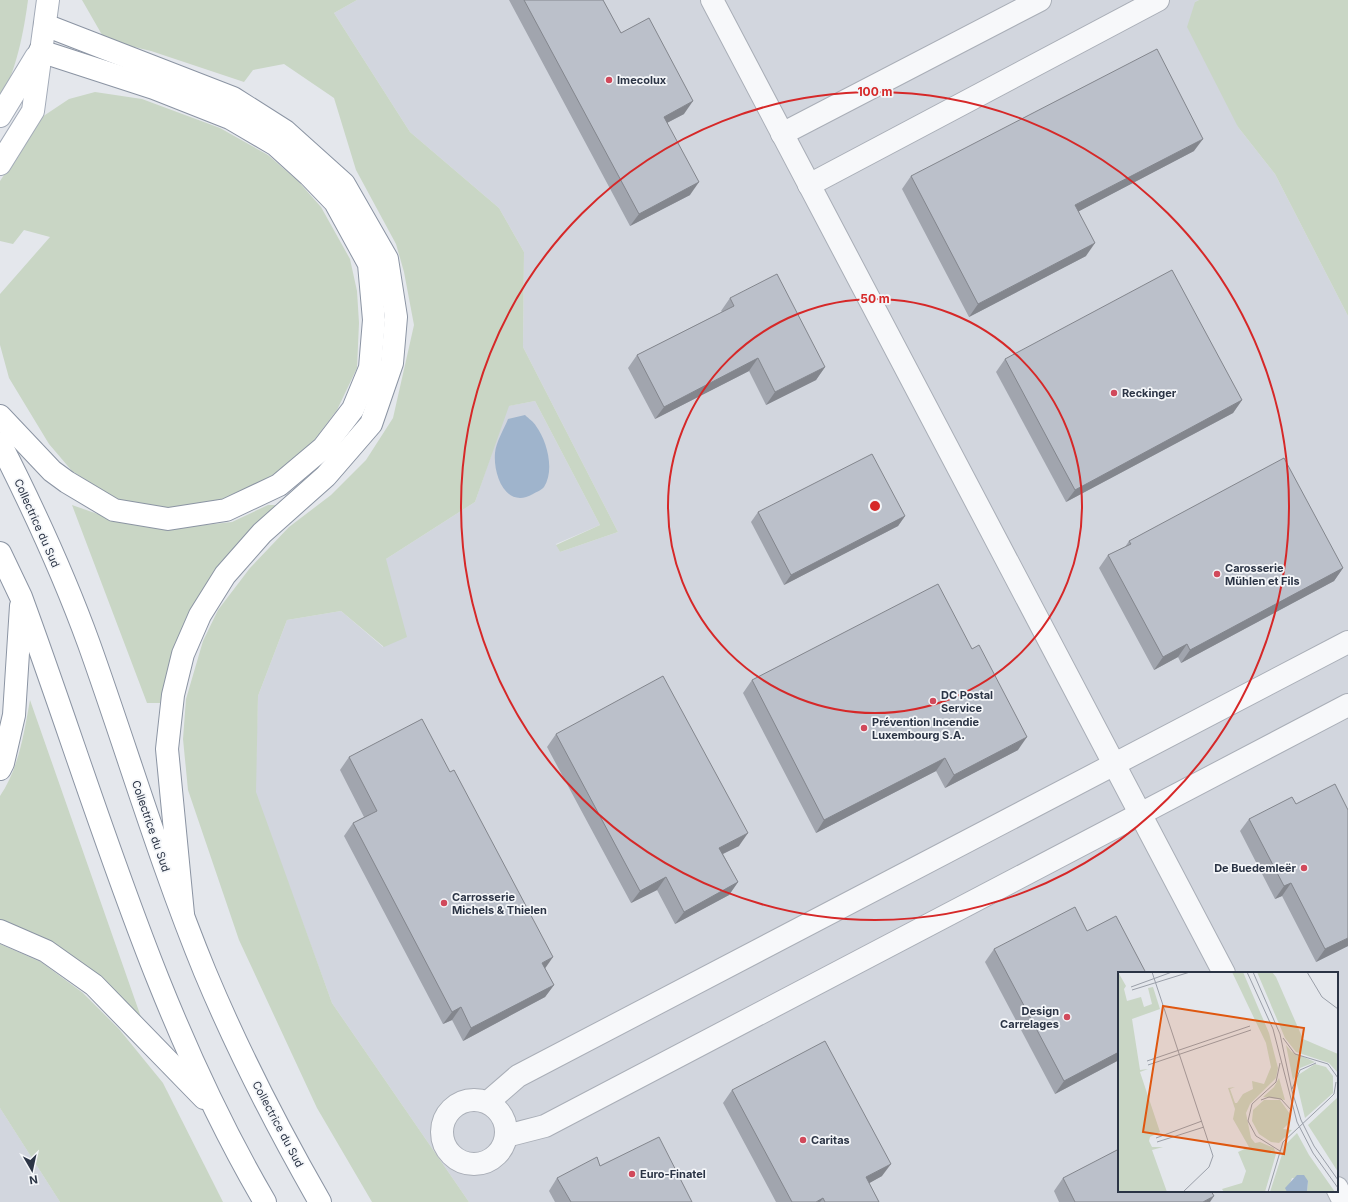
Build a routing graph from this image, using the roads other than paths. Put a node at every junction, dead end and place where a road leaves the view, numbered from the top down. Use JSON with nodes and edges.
{"nodes":[{"id":1,"x":48,"y":0,"type":"edge"},
{"id":2,"x":712,"y":0,"type":"edge"},
{"id":3,"x":1040,"y":0,"type":"edge"},
{"id":4,"x":1158,"y":0,"type":"edge"},
{"id":5,"x":46,"y":25,"type":"junction"},
{"id":6,"x":40,"y":51,"type":"junction"},
{"id":7,"x":0,"y":116,"type":"edge"},
{"id":8,"x":782,"y":134,"type":"junction"},
{"id":9,"x":0,"y":164,"type":"edge"},
{"id":10,"x":809,"y":185,"type":"junction"},
{"id":11,"x":0,"y":416,"type":"edge"},
{"id":12,"x":0,"y":443,"type":"edge"},
{"id":13,"x":0,"y":553,"type":"edge"},
{"id":14,"x":21,"y":597,"type":"junction"},
{"id":15,"x":1348,"y":642,"type":"edge"},
{"id":16,"x":1348,"y":706,"type":"edge"},
{"id":17,"x":1114,"y":764,"type":"junction"},
{"id":18,"x":0,"y":769,"type":"edge"},
{"id":19,"x":1140,"y":814,"type":"junction"},
{"id":20,"x":183,"y":914,"type":"junction"},
{"id":21,"x":0,"y":931,"type":"edge"},
{"id":22,"x":1223,"y":972,"type":"edge"},
{"id":23,"x":488,"y":1102,"type":"junction"},
{"id":24,"x":214,"y":1108,"type":"junction"},
{"id":25,"x":506,"y":1136,"type":"junction"},
{"id":26,"x":1338,"y":1190,"type":"edge"},
{"id":27,"x":265,"y":1202,"type":"edge"},
{"id":28,"x":320,"y":1202,"type":"edge"},
{"id":29,"x":1344,"y":1202,"type":"edge"}],
"edges":[{"from":1,"to":5,"type":"main road"},
{"from":2,"to":8,"type":"street"},
{"from":3,"to":8,"type":"street"},
{"from":4,"to":10,"type":"street"},
{"from":5,"to":6,"type":"main road"},
{"from":5,"to":20,"type":"main road"},
{"from":6,"to":7,"type":"main road"},
{"from":6,"to":9,"type":"main road"},
{"from":6,"to":11,"type":"main road"},
{"from":8,"to":10,"type":"street"},
{"from":10,"to":17,"type":"street"},
{"from":12,"to":20,"type":"main road","name":"Collectrice du Sud"},
{"from":13,"to":14,"type":"main road"},
{"from":14,"to":18,"type":"main road"},
{"from":14,"to":24,"type":"main road"},
{"from":15,"to":17,"type":"street"},
{"from":16,"to":19,"type":"street"},
{"from":17,"to":19,"type":"street"},
{"from":17,"to":23,"type":"street"},
{"from":19,"to":22,"type":"street"},
{"from":19,"to":25,"type":"street"},
{"from":20,"to":28,"type":"main road","name":"Collectrice du Sud"},
{"from":21,"to":24,"type":"main road"},
{"from":23,"to":25,"type":"street"},
{"from":23,"to":25,"type":"street"},
{"from":24,"to":27,"type":"main road"},
{"from":26,"to":29,"type":"street"}]}
